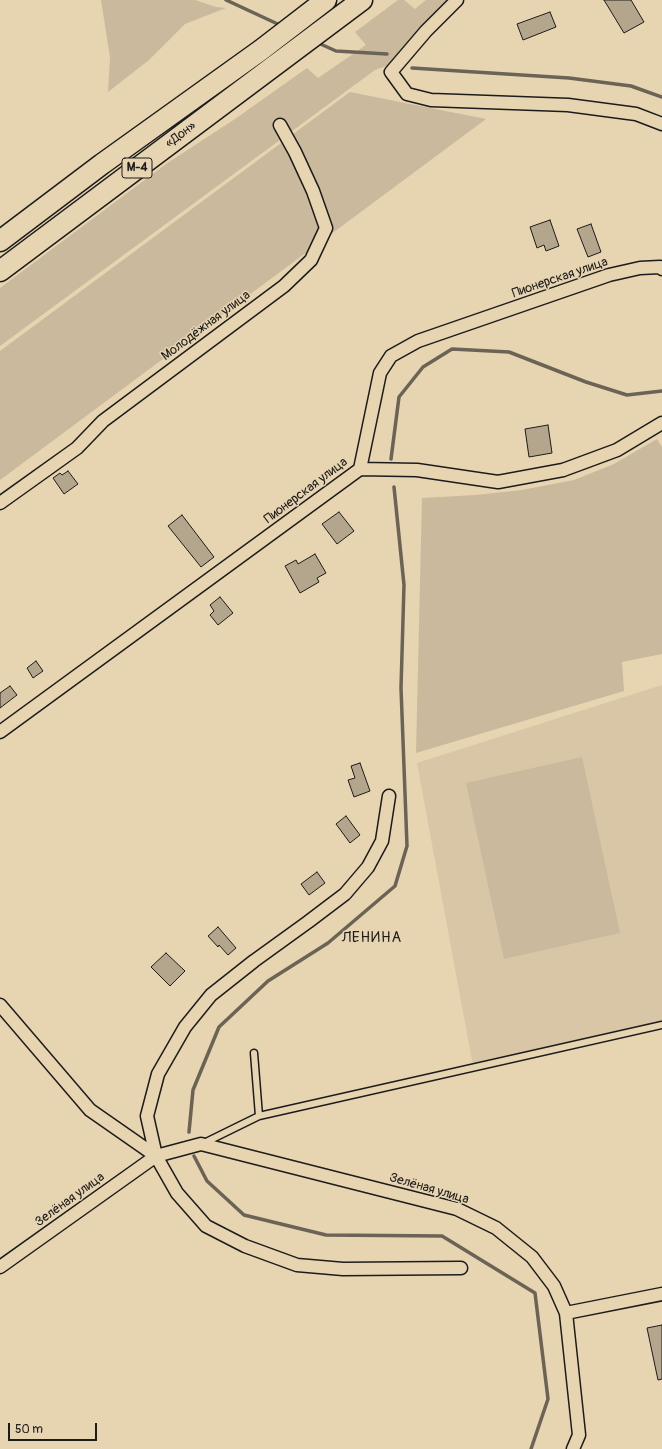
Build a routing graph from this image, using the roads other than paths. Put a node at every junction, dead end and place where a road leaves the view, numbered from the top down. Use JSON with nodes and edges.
{"nodes":[{"id":1,"x":362,"y":0,"type":"edge"},
{"id":2,"x":376,"y":0,"type":"edge"},
{"id":3,"x":457,"y":0,"type":"edge"},
{"id":4,"x":316,"y":2,"type":"edge"},
{"id":5,"x":331,"y":28,"type":"junction"},
{"id":6,"x":662,"y":124,"type":"edge"},
{"id":7,"x":280,"y":125,"type":"dead end"},
{"id":8,"x":0,"y":241,"type":"edge"},
{"id":9,"x":662,"y":269,"type":"edge"},
{"id":10,"x":0,"y":271,"type":"edge"},
{"id":11,"x":662,"y":423,"type":"edge"},
{"id":12,"x":360,"y":469,"type":"junction"},
{"id":13,"x":0,"y":503,"type":"edge"},
{"id":14,"x":0,"y":732,"type":"edge"},
{"id":15,"x":389,"y":796,"type":"dead end"},
{"id":16,"x":0,"y":1006,"type":"edge"},
{"id":17,"x":662,"y":1025,"type":"edge"},
{"id":18,"x":254,"y":1053,"type":"dead end"},
{"id":19,"x":259,"y":1116,"type":"junction"},
{"id":20,"x":201,"y":1144,"type":"junction"},
{"id":21,"x":156,"y":1156,"type":"junction"},
{"id":22,"x":0,"y":1267,"type":"edge"},
{"id":23,"x":460,"y":1268,"type":"dead end"},
{"id":24,"x":662,"y":1294,"type":"edge"},
{"id":25,"x":566,"y":1313,"type":"junction"},
{"id":26,"x":579,"y":1435,"type":"junction"},
{"id":27,"x":573,"y":1449,"type":"edge"},
{"id":28,"x":581,"y":1449,"type":"edge"}],
"edges":[{"from":1,"to":5,"type":"highway","name":"«Дон»","number":"М-4"},
{"from":2,"to":5,"type":"highway"},
{"from":3,"to":6,"type":"street"},
{"from":4,"to":8,"type":"highway","name":"«Дон»","number":"М-4"},
{"from":5,"to":10,"type":"highway","name":"«Дон»","number":"М-4"},
{"from":7,"to":13,"type":"street","name":"Молодёжная улица"},
{"from":9,"to":12,"type":"street","name":"Пионерская улица"},
{"from":11,"to":12,"type":"street"},
{"from":12,"to":14,"type":"street","name":"Пионерская улица"},
{"from":15,"to":21,"type":"street"},
{"from":16,"to":21,"type":"street"},
{"from":17,"to":19,"type":"lane"},
{"from":18,"to":19,"type":"lane"},
{"from":19,"to":20,"type":"lane"},
{"from":20,"to":21,"type":"street","name":"Зелёная улица"},
{"from":20,"to":25,"type":"street","name":"Зелёная улица"},
{"from":21,"to":22,"type":"street","name":"Зелёная улица"},
{"from":21,"to":23,"type":"street"},
{"from":24,"to":25,"type":"street"},
{"from":25,"to":26,"type":"street","name":"Зелёная улица"},
{"from":26,"to":27,"type":"street","name":"Зелёная улица"},
{"from":26,"to":28,"type":"street"}]}
